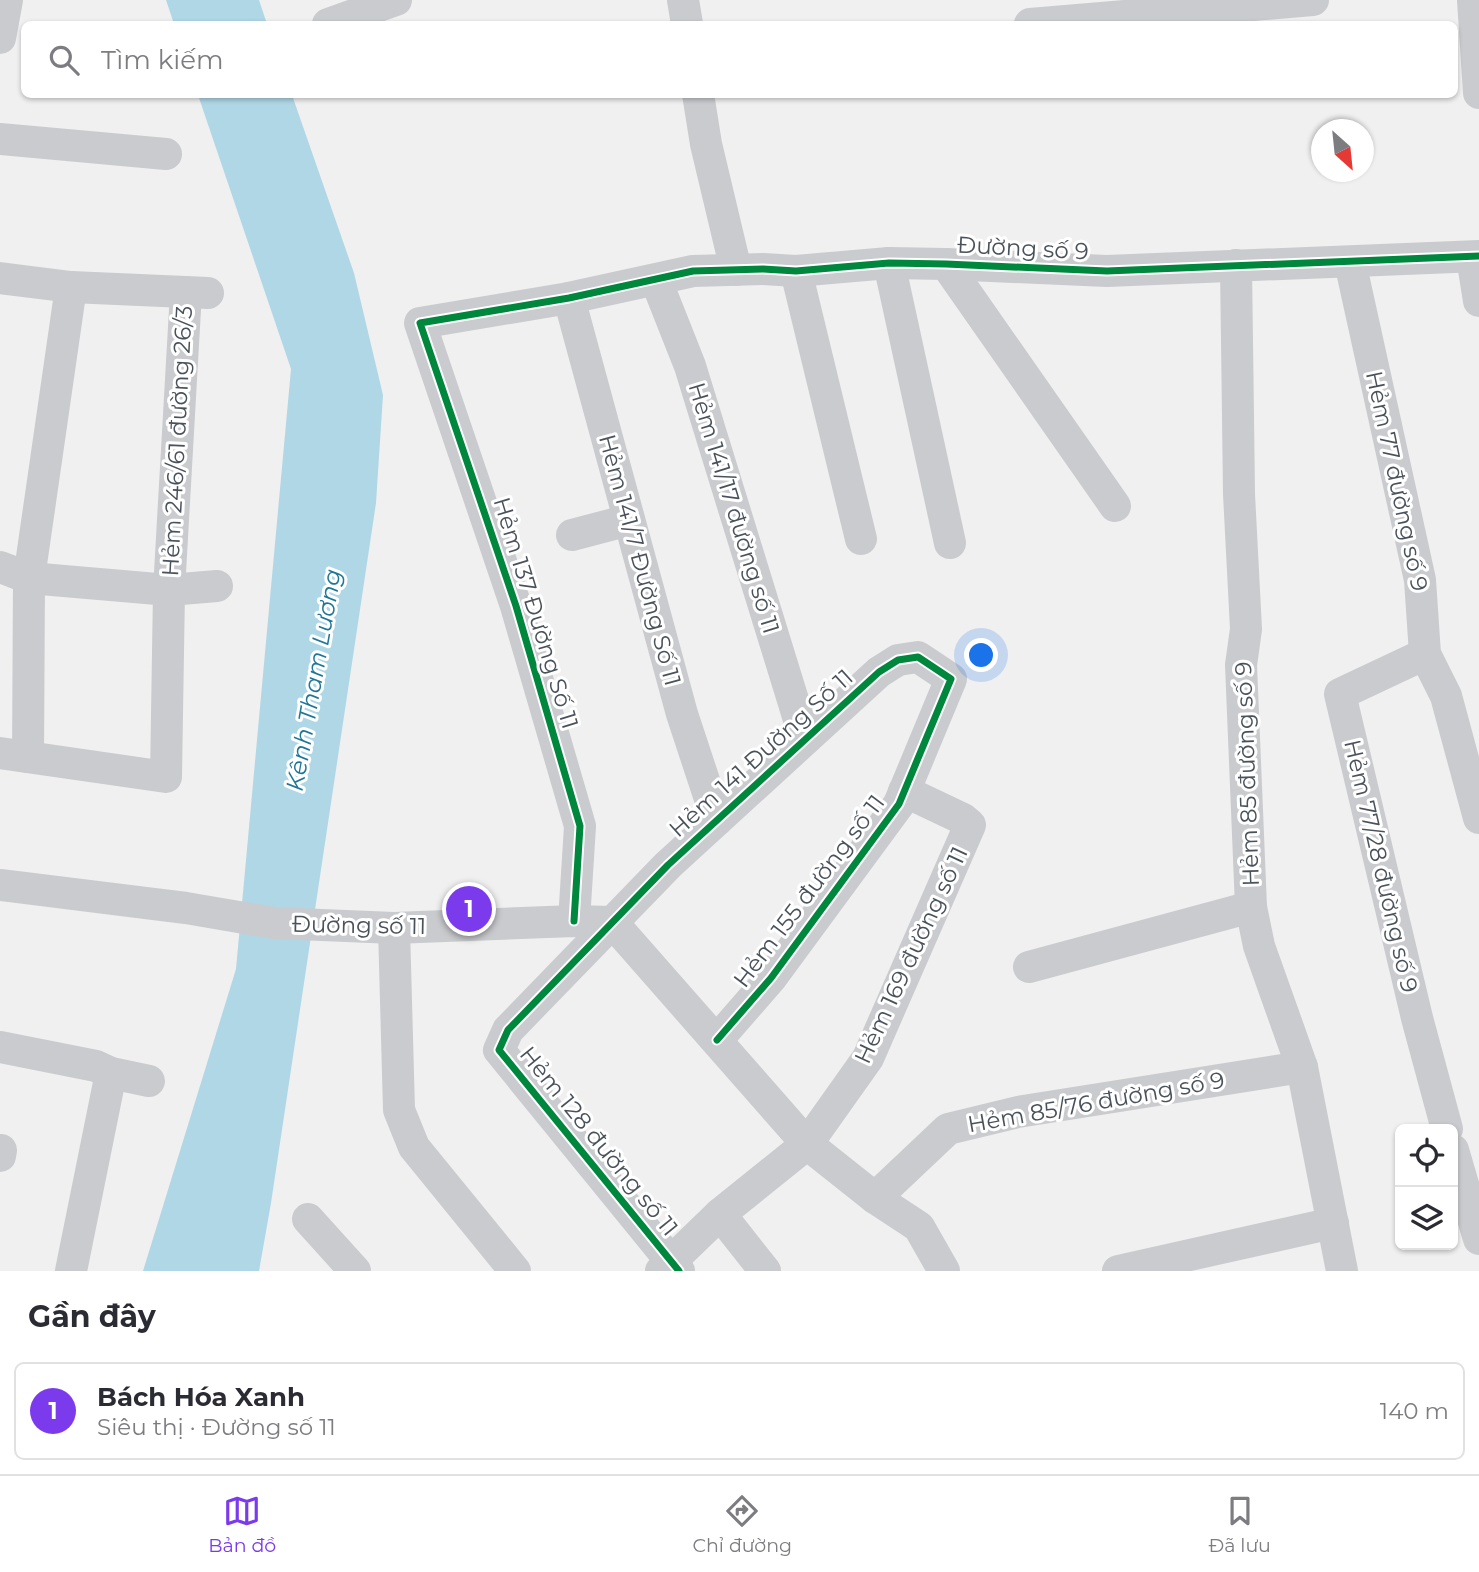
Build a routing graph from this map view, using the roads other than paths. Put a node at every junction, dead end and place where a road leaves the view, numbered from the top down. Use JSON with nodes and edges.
{"nodes":[{"id":1,"x":7,"y":0,"type":"edge"},
{"id":2,"x":396,"y":0,"type":"edge"},
{"id":3,"x":683,"y":0,"type":"edge"},
{"id":4,"x":1313,"y":0,"type":"edge"},
{"id":5,"x":1473,"y":0,"type":"edge"},
{"id":6,"x":336,"y":21,"type":"edge"},
{"id":7,"x":686,"y":21,"type":"edge"},
{"id":8,"x":1065,"y":21,"type":"edge"},
{"id":9,"x":0,"y":38,"type":"edge"},
{"id":10,"x":1479,"y":93,"type":"edge"},
{"id":11,"x":699,"y":98,"type":"edge"},
{"id":12,"x":0,"y":139,"type":"edge"},
{"id":13,"x":166,"y":154,"type":"dead end"},
{"id":14,"x":1475,"y":257,"type":"edge"},
{"id":15,"x":1350,"y":262,"type":"junction"},
{"id":16,"x":889,"y":263,"type":"junction"},
{"id":17,"x":946,"y":264,"type":"junction"},
{"id":18,"x":1236,"y":265,"type":"junction"},
{"id":19,"x":736,"y":270,"type":"junction"},
{"id":20,"x":796,"y":271,"type":"junction"},
{"id":21,"x":0,"y":278,"type":"edge"},
{"id":22,"x":656,"y":280,"type":"junction"},
{"id":23,"x":71,"y":287,"type":"junction"},
{"id":24,"x":569,"y":298,"type":"junction"},
{"id":25,"x":1479,"y":301,"type":"edge"},
{"id":26,"x":420,"y":323,"type":"joint"},
{"id":27,"x":1115,"y":506,"type":"dead end"},
{"id":28,"x":629,"y":520,"type":"junction"},
{"id":29,"x":572,"y":535,"type":"dead end"},
{"id":30,"x":861,"y":539,"type":"dead end"},
{"id":31,"x":950,"y":542,"type":"dead end"},
{"id":32,"x":14,"y":573,"type":"edge"},
{"id":33,"x":217,"y":586,"type":"dead end"},
{"id":34,"x":169,"y":590,"type":"junction"},
{"id":35,"x":1425,"y":654,"type":"junction"},
{"id":36,"x":951,"y":679,"type":"joint"},
{"id":37,"x":805,"y":739,"type":"junction"},
{"id":38,"x":14,"y":755,"type":"edge"},
{"id":39,"x":904,"y":791,"type":"junction"},
{"id":40,"x":1479,"y":818,"type":"edge"},
{"id":41,"x":717,"y":820,"type":"junction"},
{"id":42,"x":0,"y":885,"type":"edge"},
{"id":43,"x":1251,"y":907,"type":"junction"},
{"id":44,"x":574,"y":921,"type":"junction"},
{"id":45,"x":612,"y":922,"type":"junction"},
{"id":46,"x":394,"y":928,"type":"junction"},
{"id":47,"x":1029,"y":967,"type":"dead end"},
{"id":48,"x":717,"y":1040,"type":"junction"},
{"id":49,"x":0,"y":1048,"type":"edge"},
{"id":50,"x":1302,"y":1067,"type":"junction"},
{"id":51,"x":111,"y":1073,"type":"junction"},
{"id":52,"x":149,"y":1081,"type":"dead end"},
{"id":53,"x":1446,"y":1124,"type":"edge"},
{"id":54,"x":807,"y":1144,"type":"junction"},
{"id":55,"x":1458,"y":1167,"type":"edge"},
{"id":56,"x":875,"y":1198,"type":"junction"},
{"id":57,"x":720,"y":1214,"type":"junction"},
{"id":58,"x":308,"y":1219,"type":"dead end"},
{"id":59,"x":1333,"y":1223,"type":"junction"},
{"id":60,"x":1479,"y":1239,"type":"edge"},
{"id":61,"x":670,"y":1267,"type":"edge"},
{"id":62,"x":71,"y":1271,"type":"edge"},
{"id":63,"x":355,"y":1271,"type":"edge"},
{"id":64,"x":515,"y":1271,"type":"edge"},
{"id":65,"x":765,"y":1271,"type":"edge"},
{"id":66,"x":944,"y":1271,"type":"edge"},
{"id":67,"x":1118,"y":1271,"type":"edge"},
{"id":68,"x":1342,"y":1271,"type":"edge"}],
"edges":[{"from":1,"to":9,"type":"street"},
{"from":2,"to":6,"type":"street"},
{"from":3,"to":7,"type":"street"},
{"from":4,"to":8,"type":"street"},
{"from":5,"to":10,"type":"street"},
{"from":11,"to":19,"type":"street"},
{"from":12,"to":13,"type":"street"},
{"from":14,"to":15,"type":"street","name":"Đường số 9"},
{"from":14,"to":25,"type":"street"},
{"from":15,"to":18,"type":"street","name":"Đường số 9"},
{"from":15,"to":35,"type":"street","name":"Hẻm 77 đường số 9"},
{"from":16,"to":17,"type":"street","name":"Đường số 9"},
{"from":16,"to":20,"type":"street","name":"Đường số 9"},
{"from":16,"to":31,"type":"street"},
{"from":17,"to":18,"type":"street","name":"Đường số 9"},
{"from":17,"to":27,"type":"street"},
{"from":18,"to":43,"type":"street","name":"Hẻm 85 đường số 9"},
{"from":19,"to":20,"type":"street","name":"Đường số 9"},
{"from":19,"to":22,"type":"street","name":"Đường số 9"},
{"from":20,"to":30,"type":"street"},
{"from":21,"to":23,"type":"street"},
{"from":22,"to":24,"type":"street","name":"Đường số 9"},
{"from":22,"to":37,"type":"street","name":"Hẻm 141/17 đường số 11"},
{"from":23,"to":32,"type":"street"},
{"from":23,"to":34,"type":"street","name":"Hẻm 246/61 đường 26/3"},
{"from":24,"to":26,"type":"street","name":"Đường số 9"},
{"from":24,"to":28,"type":"street","name":"Hẻm 141/7 Đường Số 11"},
{"from":26,"to":44,"type":"street","name":"Hẻm 137 Đường Số 11"},
{"from":28,"to":29,"type":"street"},
{"from":28,"to":41,"type":"street","name":"Hẻm 141/7 Đường Số 11"},
{"from":32,"to":34,"type":"street"},
{"from":32,"to":38,"type":"street"},
{"from":33,"to":34,"type":"street"},
{"from":34,"to":38,"type":"street","name":"Hẻm 246/61 đường 26/3"},
{"from":35,"to":40,"type":"street","name":"Hẻm 77 đường số 9"},
{"from":35,"to":53,"type":"street","name":"Hẻm 77/28 đường số 9"},
{"from":36,"to":37,"type":"street","name":"Hẻm 141 Đường Số 11"},
{"from":36,"to":39,"type":"street","name":"Hẻm 155 đường số 11"},
{"from":37,"to":41,"type":"street","name":"Hẻm 141 Đường Số 11"},
{"from":39,"to":48,"type":"street","name":"Hẻm 155 đường số 11"},
{"from":39,"to":54,"type":"street","name":"Hẻm 169 đường số 11"},
{"from":41,"to":45,"type":"street","name":"Hẻm 141 Đường Số 11"},
{"from":42,"to":46,"type":"street","name":"Đường số 11"},
{"from":43,"to":47,"type":"street"},
{"from":43,"to":50,"type":"street","name":"Hẻm 85 đường số 9"},
{"from":44,"to":45,"type":"street","name":"Đường số 11"},
{"from":44,"to":46,"type":"street","name":"Đường số 11"},
{"from":45,"to":48,"type":"street"},
{"from":45,"to":61,"type":"street","name":"Hẻm 128 đường số 11"},
{"from":46,"to":64,"type":"street"},
{"from":48,"to":54,"type":"street"},
{"from":49,"to":51,"type":"street"},
{"from":50,"to":56,"type":"street","name":"Hẻm 85/76 đường số 9"},
{"from":50,"to":59,"type":"street","name":"Hẻm 85 đường số 9"},
{"from":51,"to":52,"type":"street"},
{"from":51,"to":62,"type":"street"},
{"from":54,"to":56,"type":"street"},
{"from":54,"to":57,"type":"street"},
{"from":55,"to":60,"type":"street"},
{"from":56,"to":66,"type":"street"},
{"from":57,"to":61,"type":"street"},
{"from":57,"to":65,"type":"street"},
{"from":58,"to":63,"type":"street"},
{"from":59,"to":67,"type":"street"},
{"from":59,"to":68,"type":"street","name":"Hẻm 85 đường số 9"}]}
